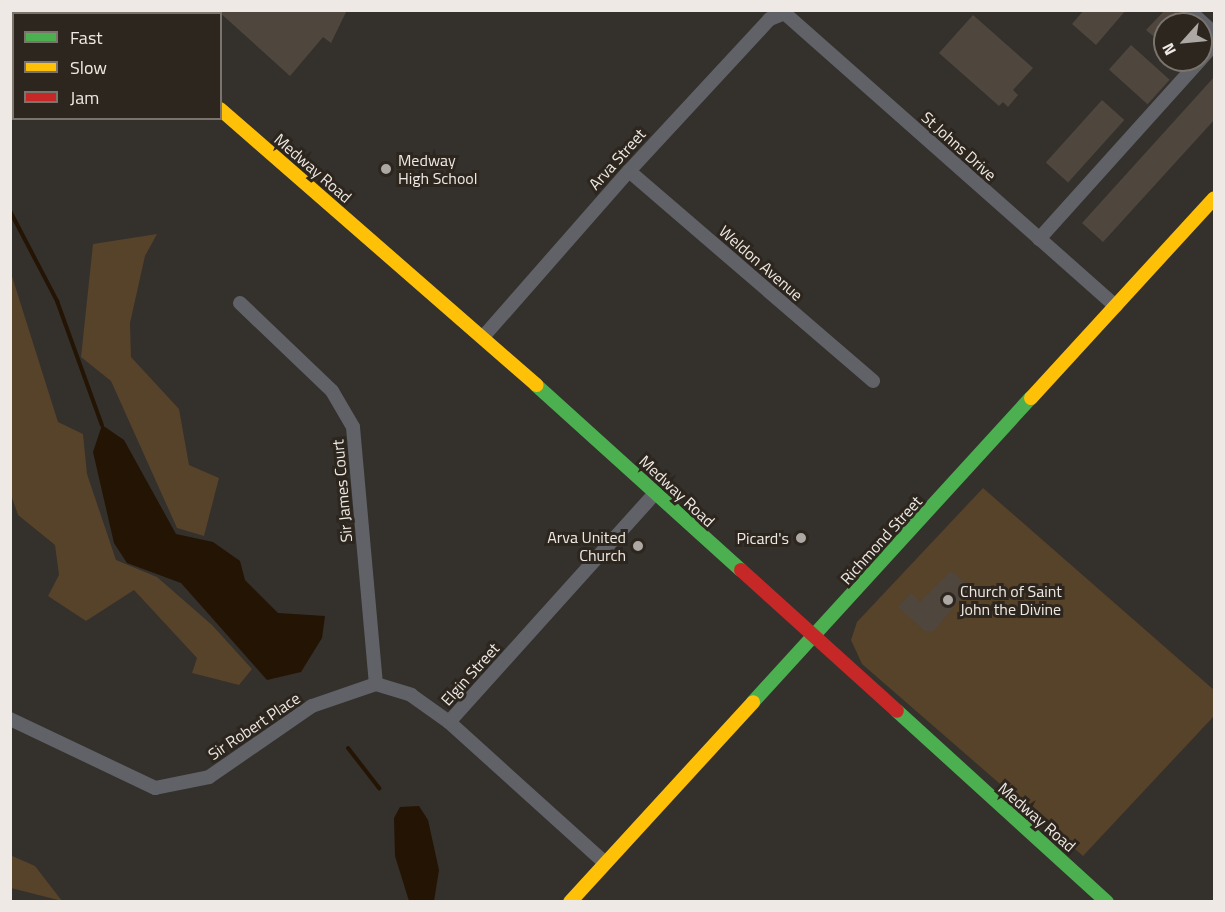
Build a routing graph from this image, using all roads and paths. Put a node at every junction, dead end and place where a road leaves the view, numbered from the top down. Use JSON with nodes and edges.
{"nodes":[{"id":1,"x":1189,"y":10,"type":"edge"},
{"id":2,"x":783,"y":12,"type":"edge"},
{"id":3,"x":1215,"y":33,"type":"edge"},
{"id":4,"x":1190,"y":72,"type":"edge"},
{"id":5,"x":222,"y":111,"type":"edge"},
{"id":6,"x":628,"y":171,"type":"junction"},
{"id":7,"x":1215,"y":198,"type":"edge"},
{"id":8,"x":1039,"y":239,"type":"junction"},
{"id":9,"x":240,"y":303,"type":"dead end"},
{"id":10,"x":1116,"y":306,"type":"junction"},
{"id":11,"x":483,"y":337,"type":"junction"},
{"id":12,"x":873,"y":381,"type":"dead end"},
{"id":13,"x":656,"y":492,"type":"junction"},
{"id":14,"x":813,"y":641,"type":"junction"},
{"id":15,"x":376,"y":684,"type":"junction"},
{"id":16,"x":10,"y":719,"type":"edge"},
{"id":17,"x":449,"y":722,"type":"junction"},
{"id":18,"x":604,"y":863,"type":"junction"},
{"id":19,"x":570,"y":902,"type":"edge"},
{"id":20,"x":1107,"y":902,"type":"edge"}],
"edges":[{"from":1,"to":3,"type":"street"},
{"from":2,"to":6,"type":"street","name":"Arva Street"},
{"from":2,"to":8,"type":"street","name":"St Johns Drive"},
{"from":4,"to":8,"type":"street"},
{"from":5,"to":11,"type":"main road","name":"Medway Road"},
{"from":6,"to":11,"type":"street","name":"Arva Street"},
{"from":6,"to":12,"type":"street","name":"Weldon Avenue"},
{"from":7,"to":10,"type":"main road","name":"Richmond Street"},
{"from":8,"to":10,"type":"street","name":"St Johns Drive"},
{"from":9,"to":15,"type":"street","name":"Sir James Court"},
{"from":10,"to":14,"type":"main road","name":"Richmond Street"},
{"from":11,"to":13,"type":"main road","name":"Medway Road"},
{"from":13,"to":14,"type":"main road","name":"Medway Road"},
{"from":13,"to":17,"type":"street","name":"Elgin Street"},
{"from":14,"to":18,"type":"main road","name":"Richmond Street"},
{"from":14,"to":20,"type":"main road","name":"Medway Road"},
{"from":15,"to":16,"type":"street","name":"Sir Robert Place"},
{"from":15,"to":17,"type":"street"},
{"from":17,"to":18,"type":"street","name":"Elgin Street"},
{"from":18,"to":19,"type":"main road","name":"Richmond Street"}]}
